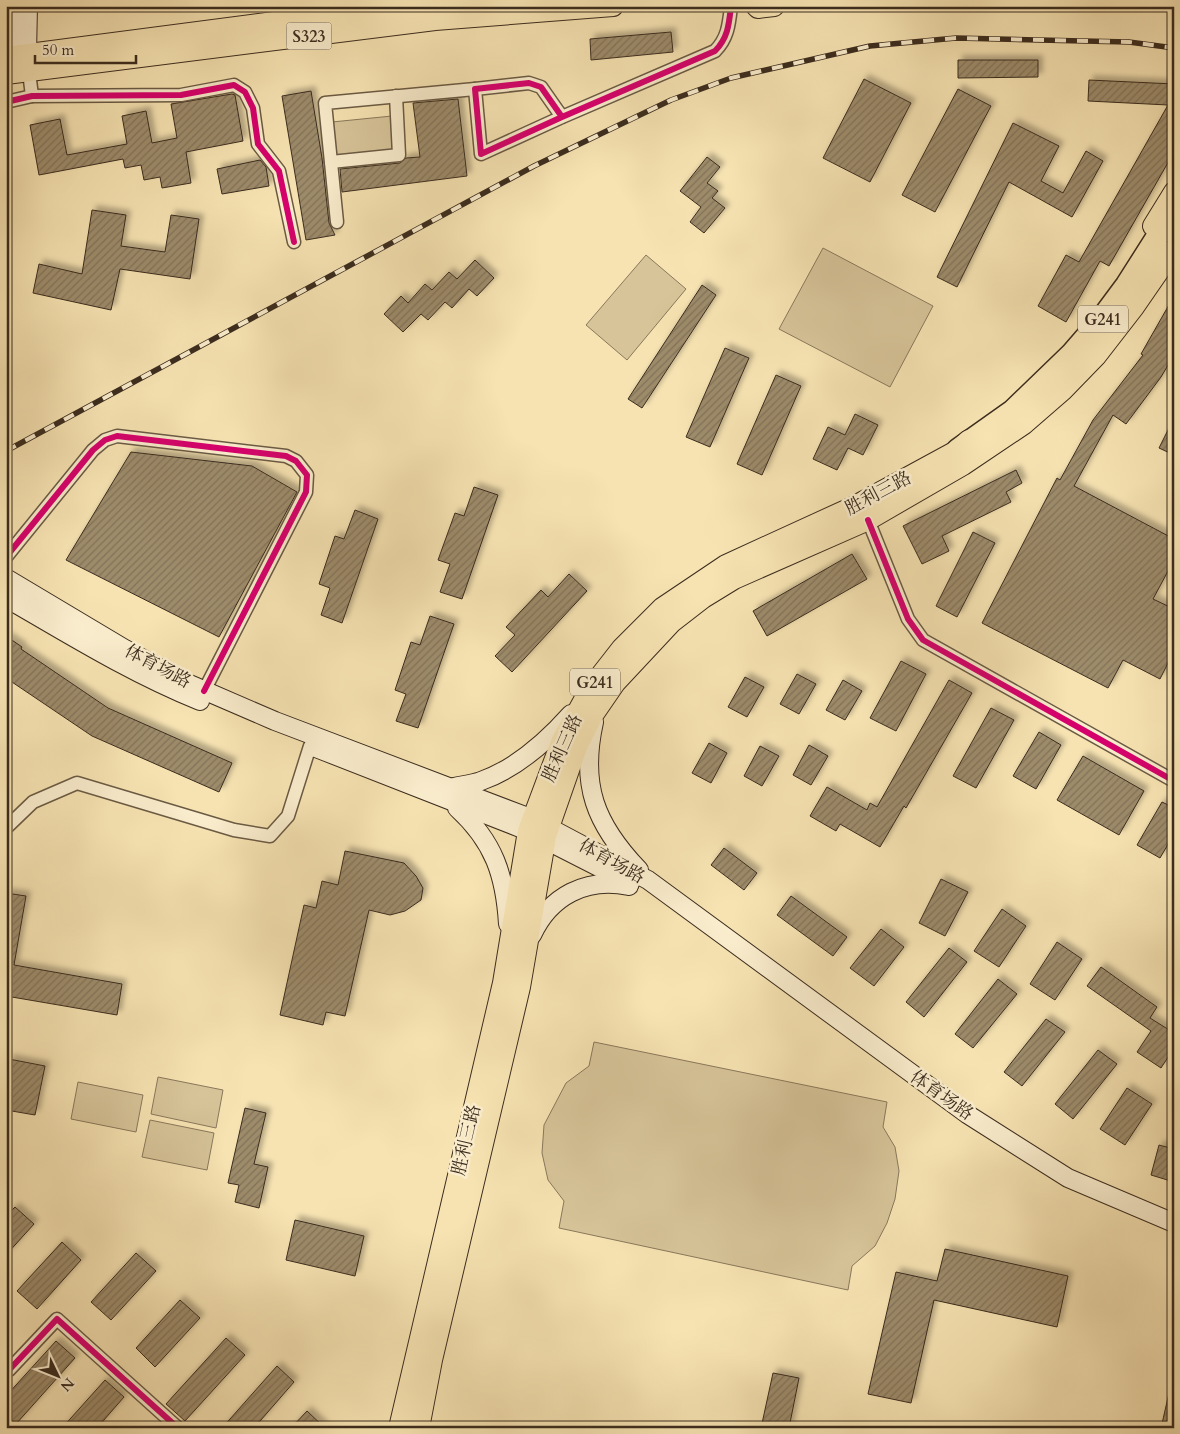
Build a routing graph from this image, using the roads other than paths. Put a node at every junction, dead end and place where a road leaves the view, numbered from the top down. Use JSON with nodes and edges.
{"nodes":[{"id":1,"x":16,"y":6,"type":"edge"},
{"id":2,"x":28,"y":6,"type":"edge"},
{"id":3,"x":413,"y":6,"type":"edge"},
{"id":4,"x":613,"y":6,"type":"edge"},
{"id":5,"x":732,"y":6,"type":"edge"},
{"id":6,"x":756,"y":6,"type":"edge"},
{"id":7,"x":774,"y":6,"type":"edge"},
{"id":8,"x":16,"y":63,"type":"edge"},
{"id":9,"x":475,"y":89,"type":"junction"},
{"id":10,"x":32,"y":96,"type":"junction"},
{"id":11,"x":396,"y":96,"type":"junction"},
{"id":12,"x":6,"y":102,"type":"edge"},
{"id":13,"x":562,"y":117,"type":"junction"},
{"id":14,"x":331,"y":162,"type":"junction"},
{"id":15,"x":1174,"y":192,"type":"edge"},
{"id":16,"x":1174,"y":212,"type":"edge"},
{"id":17,"x":337,"y":222,"type":"dead end"},
{"id":18,"x":1174,"y":231,"type":"edge"},
{"id":19,"x":294,"y":242,"type":"dead end"},
{"id":20,"x":1174,"y":249,"type":"edge"},
{"id":21,"x":1016,"y":414,"type":"junction"},
{"id":22,"x":961,"y":457,"type":"junction"},
{"id":23,"x":868,"y":520,"type":"junction"},
{"id":24,"x":6,"y":557,"type":"edge"},
{"id":25,"x":6,"y":578,"type":"edge"},
{"id":26,"x":6,"y":598,"type":"edge"},
{"id":27,"x":204,"y":690,"type":"junction"},
{"id":28,"x":591,"y":704,"type":"junction"},
{"id":29,"x":310,"y":746,"type":"junction"},
{"id":30,"x":1174,"y":781,"type":"edge"},
{"id":31,"x":452,"y":794,"type":"junction"},
{"id":32,"x":6,"y":828,"type":"edge"},
{"id":33,"x":539,"y":829,"type":"junction"},
{"id":34,"x":646,"y":885,"type":"junction"},
{"id":35,"x":518,"y":945,"type":"junction"},
{"id":36,"x":1174,"y":1223,"type":"edge"},
{"id":37,"x":1174,"y":1234,"type":"edge"},
{"id":38,"x":6,"y":1368,"type":"edge"},
{"id":39,"x":178,"y":1428,"type":"edge"},
{"id":40,"x":399,"y":1428,"type":"edge"},
{"id":41,"x":419,"y":1428,"type":"edge"}],
"edges":[{"from":1,"to":8,"type":"main road"},
{"from":2,"to":8,"type":"main road"},
{"from":3,"to":8,"type":"main road","number":"S323"},
{"from":4,"to":8,"type":"main road","number":"S323"},
{"from":5,"to":13,"type":"street"},
{"from":6,"to":7,"type":"main road"},
{"from":8,"to":10,"type":"street"},
{"from":9,"to":11,"type":"street"},
{"from":9,"to":13,"type":"street"},
{"from":9,"to":13,"type":"street"},
{"from":10,"to":12,"type":"street"},
{"from":10,"to":19,"type":"street"},
{"from":11,"to":14,"type":"street"},
{"from":11,"to":14,"type":"street"},
{"from":14,"to":17,"type":"street"},
{"from":15,"to":22,"type":"main road","name":"胜利三路","number":"G241"},
{"from":16,"to":21,"type":"highway","number":"G241"},
{"from":18,"to":21,"type":"highway","number":"G241"},
{"from":20,"to":22,"type":"main road","name":"胜利三路","number":"G241"},
{"from":21,"to":22,"type":"highway","number":"G241"},
{"from":22,"to":23,"type":"main road","name":"胜利三路","number":"G241"},
{"from":22,"to":28,"type":"main road","name":"胜利三路","number":"G241"},
{"from":23,"to":28,"type":"main road","name":"胜利三路","number":"G241"},
{"from":23,"to":30,"type":"street"},
{"from":24,"to":27,"type":"street"},
{"from":25,"to":27,"type":"main road","name":"体育场路"},
{"from":26,"to":29,"type":"main road","name":"体育场路"},
{"from":27,"to":31,"type":"main road","name":"体育场路"},
{"from":28,"to":31,"type":"main road"},
{"from":28,"to":33,"type":"main road","name":"胜利三路","number":"G241"},
{"from":28,"to":34,"type":"main road"},
{"from":29,"to":31,"type":"main road","name":"体育场路"},
{"from":29,"to":32,"type":"street"},
{"from":31,"to":33,"type":"main road","name":"体育场路"},
{"from":31,"to":35,"type":"main road"},
{"from":33,"to":34,"type":"main road","name":"体育场路"},
{"from":33,"to":35,"type":"main road","name":"胜利三路","number":"G241"},
{"from":34,"to":35,"type":"main road"},
{"from":34,"to":36,"type":"main road","name":"体育场路"},
{"from":34,"to":37,"type":"main road","name":"体育场路"},
{"from":35,"to":40,"type":"main road","name":"胜利三路","number":"G241"},
{"from":35,"to":41,"type":"main road","name":"胜利三路","number":"G241"},
{"from":38,"to":39,"type":"street"}]}
